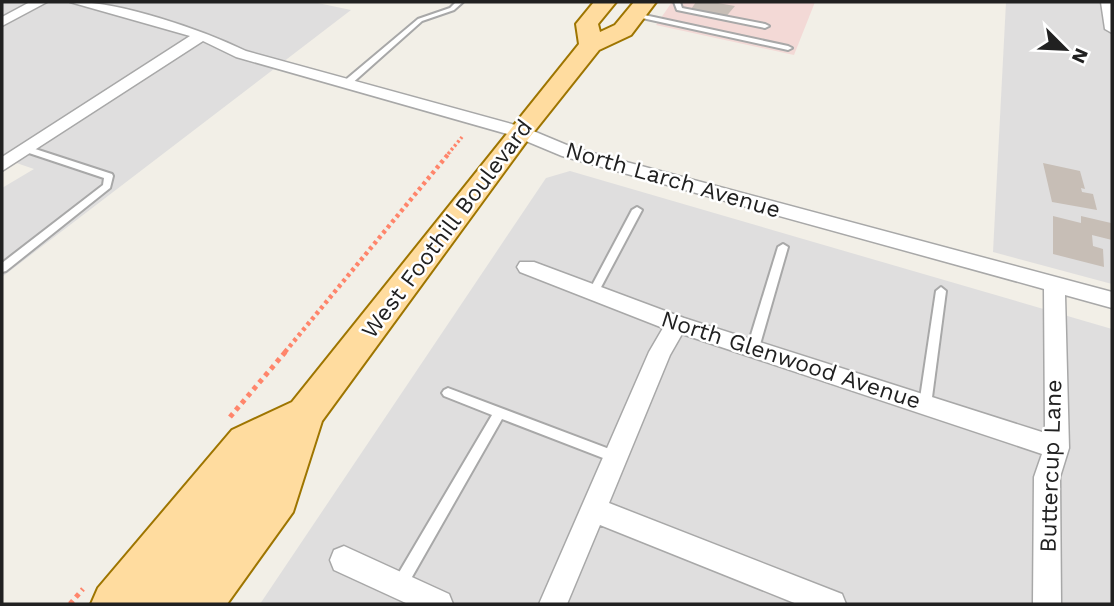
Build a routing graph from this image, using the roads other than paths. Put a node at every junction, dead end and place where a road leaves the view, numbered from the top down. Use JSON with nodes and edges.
{"nodes":[{"id":1,"x":40,"y":2,"type":"edge"},
{"id":2,"x":77,"y":2,"type":"edge"},
{"id":3,"x":460,"y":2,"type":"edge"},
{"id":4,"x":605,"y":2,"type":"edge"},
{"id":5,"x":677,"y":2,"type":"edge"},
{"id":6,"x":1108,"y":2,"type":"edge"},
{"id":7,"x":634,"y":6,"type":"edge"},
{"id":8,"x":2,"y":22,"type":"edge"},
{"id":9,"x":765,"y":26,"type":"dead end"},
{"id":10,"x":1112,"y":29,"type":"edge"},
{"id":11,"x":202,"y":35,"type":"junction"},
{"id":12,"x":592,"y":45,"type":"junction"},
{"id":13,"x":788,"y":48,"type":"dead end"},
{"id":14,"x":346,"y":84,"type":"junction"},
{"id":15,"x":520,"y":132,"type":"junction"},
{"id":16,"x":26,"y":149,"type":"junction"},
{"id":17,"x":2,"y":165,"type":"edge"},
{"id":18,"x":637,"y":210,"type":"dead end"},
{"id":19,"x":783,"y":247,"type":"dead end"},
{"id":20,"x":527,"y":267,"type":"dead end"},
{"id":21,"x":2,"y":268,"type":"edge"},
{"id":22,"x":1054,"y":286,"type":"junction"},
{"id":23,"x":594,"y":291,"type":"junction"},
{"id":24,"x":941,"y":291,"type":"dead end"},
{"id":25,"x":1112,"y":300,"type":"edge"},
{"id":26,"x":677,"y":324,"type":"junction"},
{"id":27,"x":753,"y":348,"type":"junction"},
{"id":28,"x":448,"y":393,"type":"dead end"},
{"id":29,"x":925,"y":405,"type":"junction"},
{"id":30,"x":499,"y":413,"type":"junction"},
{"id":31,"x":305,"y":414,"type":"junction"},
{"id":32,"x":1057,"y":448,"type":"junction"},
{"id":33,"x":616,"y":457,"type":"junction"},
{"id":34,"x":594,"y":510,"type":"junction"},
{"id":35,"x":344,"y":560,"type":"dead end"},
{"id":36,"x":399,"y":586,"type":"junction"},
{"id":37,"x":101,"y":594,"type":"edge"},
{"id":38,"x":155,"y":604,"type":"edge"},
{"id":39,"x":200,"y":604,"type":"edge"},
{"id":40,"x":439,"y":604,"type":"edge"},
{"id":41,"x":553,"y":604,"type":"edge"},
{"id":42,"x":832,"y":604,"type":"edge"},
{"id":43,"x":1047,"y":604,"type":"edge"}],
"edges":[{"from":1,"to":8,"type":"street"},
{"from":2,"to":11,"type":"street","name":"North Larch Avenue"},
{"from":3,"to":14,"type":"lane"},
{"from":4,"to":12,"type":"main road"},
{"from":5,"to":9,"type":"lane"},
{"from":6,"to":10,"type":"street"},
{"from":7,"to":12,"type":"main road","name":"West Foothill Boulevard"},
{"from":7,"to":13,"type":"lane"},
{"from":11,"to":14,"type":"street","name":"North Larch Avenue"},
{"from":11,"to":16,"type":"street"},
{"from":12,"to":15,"type":"main road","name":"West Foothill Boulevard"},
{"from":14,"to":15,"type":"street","name":"North Larch Avenue"},
{"from":15,"to":22,"type":"street","name":"North Larch Avenue"},
{"from":15,"to":31,"type":"main road","name":"West Foothill Boulevard"},
{"from":16,"to":17,"type":"street"},
{"from":16,"to":21,"type":"lane"},
{"from":18,"to":23,"type":"lane"},
{"from":19,"to":27,"type":"lane"},
{"from":20,"to":23,"type":"street","name":"North Glenwood Avenue"},
{"from":22,"to":25,"type":"street","name":"North Larch Avenue"},
{"from":22,"to":32,"type":"street","name":"Buttercup Lane"},
{"from":23,"to":26,"type":"street","name":"North Glenwood Avenue"},
{"from":24,"to":29,"type":"lane"},
{"from":26,"to":27,"type":"street","name":"North Glenwood Avenue"},
{"from":26,"to":33,"type":"street"},
{"from":27,"to":29,"type":"street","name":"North Glenwood Avenue"},
{"from":28,"to":30,"type":"lane"},
{"from":29,"to":32,"type":"street","name":"North Glenwood Avenue"},
{"from":30,"to":33,"type":"lane"},
{"from":30,"to":36,"type":"lane"},
{"from":31,"to":37,"type":"main road","name":"West Foothill Boulevard"},
{"from":31,"to":38,"type":"main road"},
{"from":31,"to":39,"type":"main road","name":"West Foothill Boulevard"},
{"from":32,"to":43,"type":"street","name":"Buttercup Lane"},
{"from":33,"to":34,"type":"street"},
{"from":34,"to":41,"type":"street"},
{"from":34,"to":42,"type":"street"},
{"from":35,"to":36,"type":"street"},
{"from":36,"to":40,"type":"street"}]}
